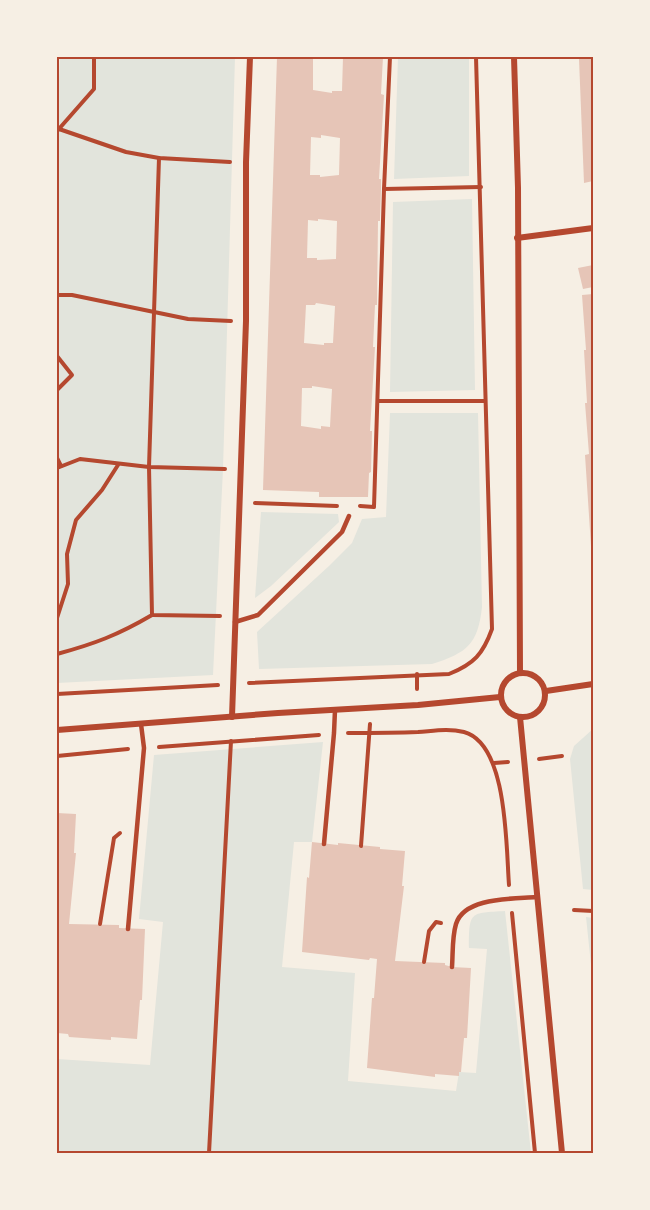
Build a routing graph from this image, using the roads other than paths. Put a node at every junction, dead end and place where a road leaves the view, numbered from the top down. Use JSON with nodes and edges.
{"nodes":[{"id":1,"x":250,"y":57,"type":"edge"},
{"id":2,"x":514,"y":57,"type":"edge"},
{"id":3,"x":593,"y":228,"type":"edge"},
{"id":4,"x":517,"y":238,"type":"junction"},
{"id":5,"x":349,"y":516,"type":"dead end"},
{"id":6,"x":236,"y":620,"type":"junction"},
{"id":7,"x":520,"y":672,"type":"junction"},
{"id":8,"x":593,"y":684,"type":"edge"},
{"id":9,"x":546,"y":692,"type":"junction"},
{"id":10,"x":500,"y":697,"type":"junction"},
{"id":11,"x":334,"y":710,"type":"junction"},
{"id":12,"x":232,"y":717,"type":"junction"},
{"id":13,"x":520,"y":717,"type":"junction"},
{"id":14,"x":141,"y":724,"type":"junction"},
{"id":15,"x":57,"y":730,"type":"edge"},
{"id":16,"x":324,"y":844,"type":"dead end"},
{"id":17,"x":537,"y":897,"type":"junction"},
{"id":18,"x":128,"y":929,"type":"dead end"},
{"id":19,"x":452,"y":967,"type":"dead end"},
{"id":20,"x":562,"y":1153,"type":"edge"}],
"edges":[{"from":1,"to":6,"type":"street"},
{"from":2,"to":4,"type":"street"},
{"from":3,"to":4,"type":"street"},
{"from":4,"to":7,"type":"street"},
{"from":5,"to":6,"type":"lane"},
{"from":6,"to":12,"type":"street"},
{"from":7,"to":9,"type":"street"},
{"from":7,"to":10,"type":"street"},
{"from":8,"to":9,"type":"street"},
{"from":9,"to":13,"type":"street"},
{"from":10,"to":11,"type":"street"},
{"from":10,"to":13,"type":"street"},
{"from":11,"to":12,"type":"street"},
{"from":11,"to":16,"type":"lane"},
{"from":12,"to":14,"type":"street"},
{"from":13,"to":17,"type":"street"},
{"from":14,"to":15,"type":"street"},
{"from":14,"to":18,"type":"lane"},
{"from":17,"to":19,"type":"lane"},
{"from":17,"to":20,"type":"street"}]}
